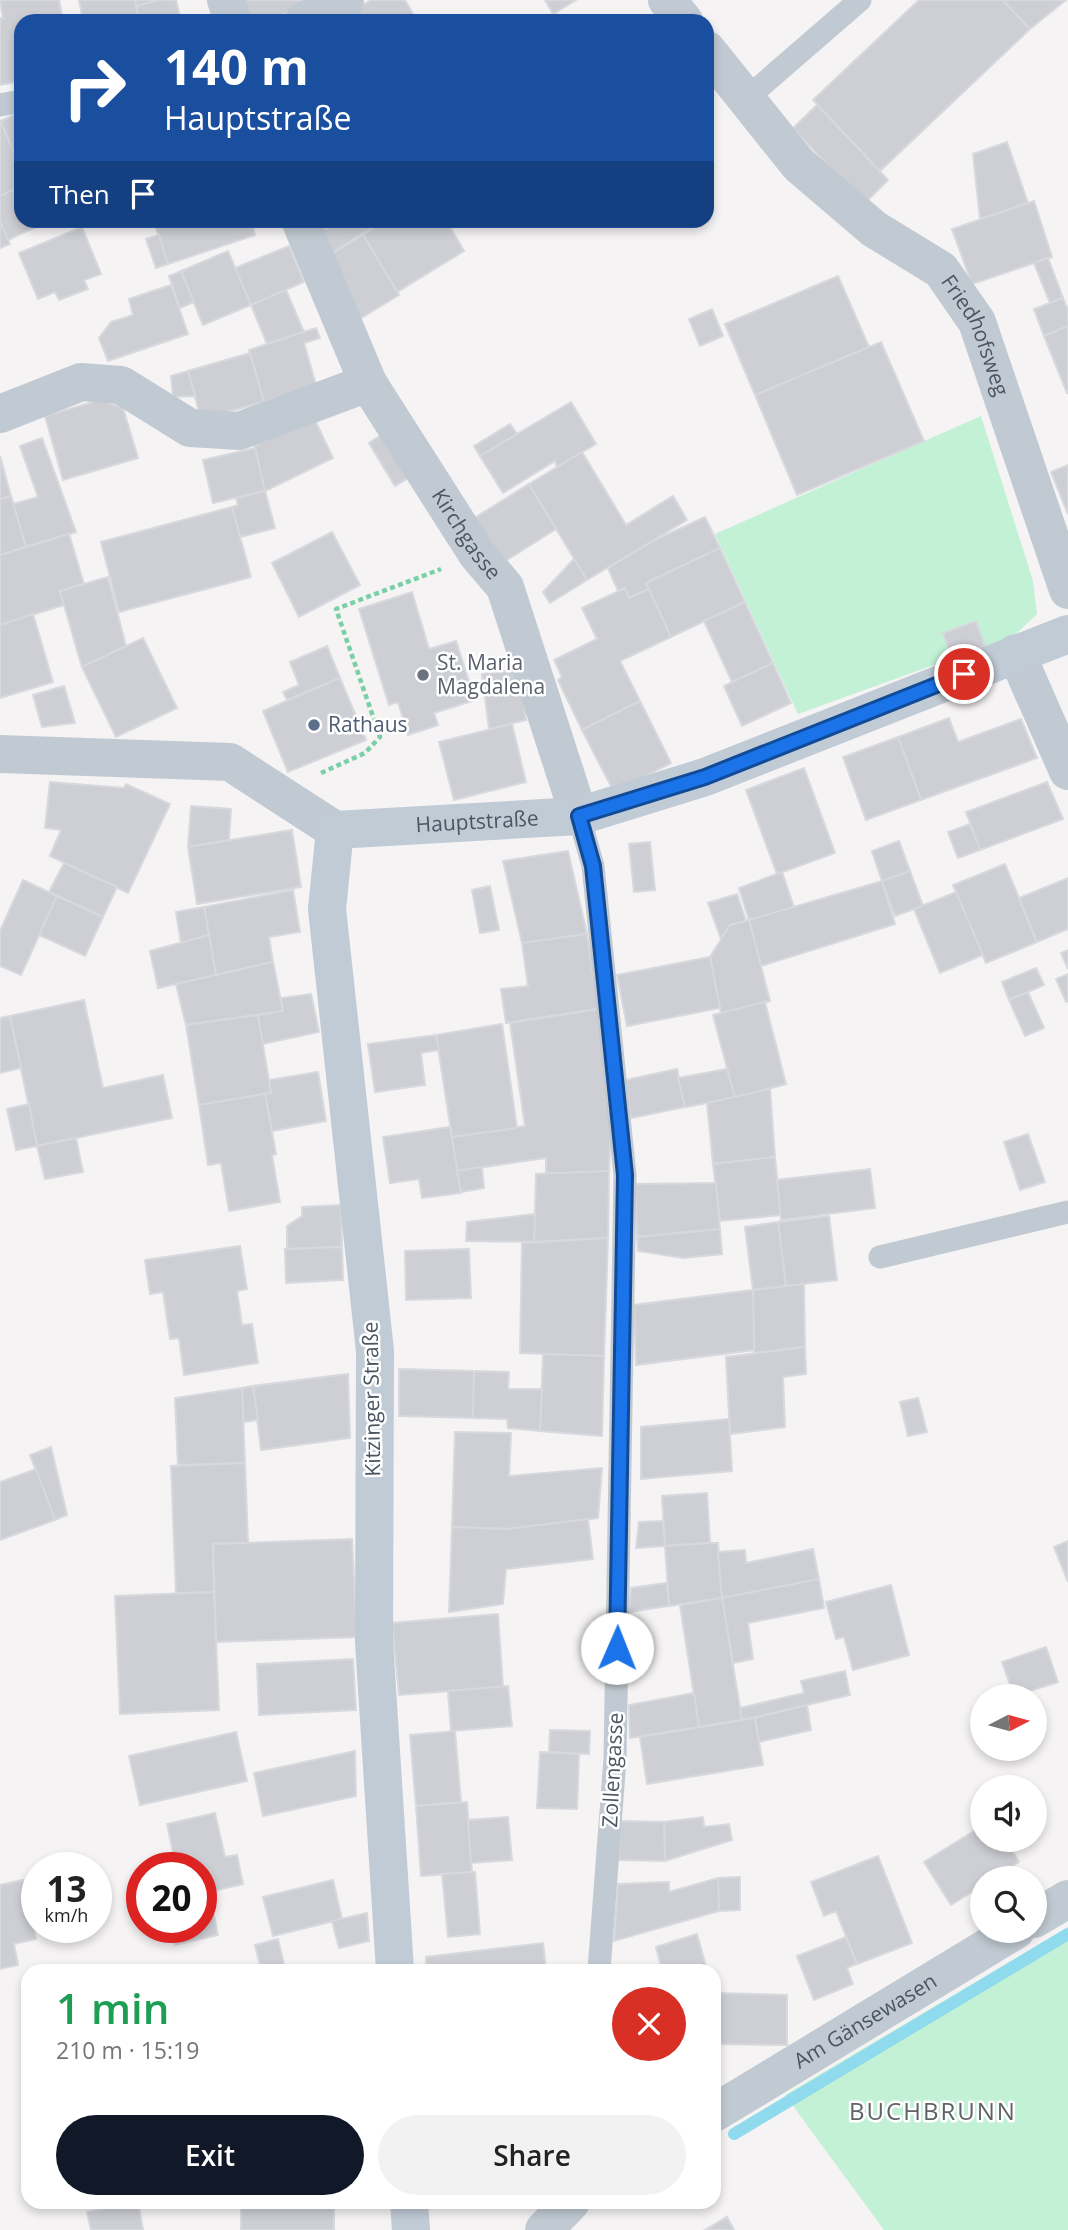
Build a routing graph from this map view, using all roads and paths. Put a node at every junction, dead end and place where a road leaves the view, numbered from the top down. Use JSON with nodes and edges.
{"nodes":[{"id":1,"x":345,"y":0,"type":"edge"},
{"id":2,"x":667,"y":0,"type":"edge"},
{"id":3,"x":860,"y":0,"type":"edge"},
{"id":4,"x":318,"y":14,"type":"edge"},
{"id":5,"x":678,"y":14,"type":"edge"},
{"id":6,"x":714,"y":59,"type":"edge"},
{"id":7,"x":747,"y":99,"type":"junction"},
{"id":8,"x":303,"y":228,"type":"edge"},
{"id":9,"x":368,"y":383,"type":"junction"},
{"id":10,"x":0,"y":414,"type":"edge"},
{"id":11,"x":477,"y":554,"type":"junction"},
{"id":12,"x":1068,"y":590,"type":"edge"},
{"id":13,"x":1068,"y":634,"type":"edge"},
{"id":14,"x":1016,"y":653,"type":"junction"},
{"id":15,"x":1,"y":755,"type":"edge"},
{"id":16,"x":1068,"y":771,"type":"edge"},
{"id":17,"x":278,"y":793,"type":"junction"},
{"id":18,"x":579,"y":816,"type":"junction"},
{"id":19,"x":335,"y":830,"type":"junction"},
{"id":20,"x":1068,"y":1212,"type":"edge"},
{"id":21,"x":880,"y":1257,"type":"dead end"},
{"id":22,"x":1068,"y":1899,"type":"edge"},
{"id":23,"x":1047,"y":1911,"type":"edge"},
{"id":24,"x":995,"y":1943,"type":"edge"},
{"id":25,"x":395,"y":1964,"type":"edge"},
{"id":26,"x":599,"y":1964,"type":"edge"},
{"id":27,"x":721,"y":2109,"type":"edge"},
{"id":28,"x":410,"y":2209,"type":"edge"},
{"id":29,"x":564,"y":2209,"type":"edge"},
{"id":30,"x":411,"y":2230,"type":"edge"},
{"id":31,"x":544,"y":2230,"type":"edge"}],
"edges":[{"from":1,"to":4,"type":"street"},
{"from":2,"to":5,"type":"street"},
{"from":3,"to":7,"type":"lane"},
{"from":6,"to":7,"type":"street","name":"Friedhofsweg"},
{"from":7,"to":12,"type":"street","name":"Friedhofsweg"},
{"from":8,"to":9,"type":"street","name":"Kirchgasse"},
{"from":9,"to":10,"type":"street"},
{"from":9,"to":11,"type":"street","name":"Kirchgasse"},
{"from":11,"to":17,"type":"path"},
{"from":11,"to":18,"type":"street","name":"Kirchgasse"},
{"from":13,"to":14,"type":"street","name":"Hauptstraße"},
{"from":14,"to":16,"type":"street"},
{"from":14,"to":18,"type":"street","name":"Hauptstraße"},
{"from":15,"to":17,"type":"street"},
{"from":17,"to":19,"type":"street"},
{"from":18,"to":19,"type":"street","name":"Hauptstraße"},
{"from":18,"to":26,"type":"lane","name":"Zollengasse"},
{"from":19,"to":25,"type":"street","name":"Kitzinger Straße"},
{"from":20,"to":21,"type":"lane"},
{"from":22,"to":23,"type":"street"},
{"from":24,"to":27,"type":"street","name":"Am Gänsewasen"},
{"from":28,"to":30,"type":"street"},
{"from":29,"to":31,"type":"street"}]}
